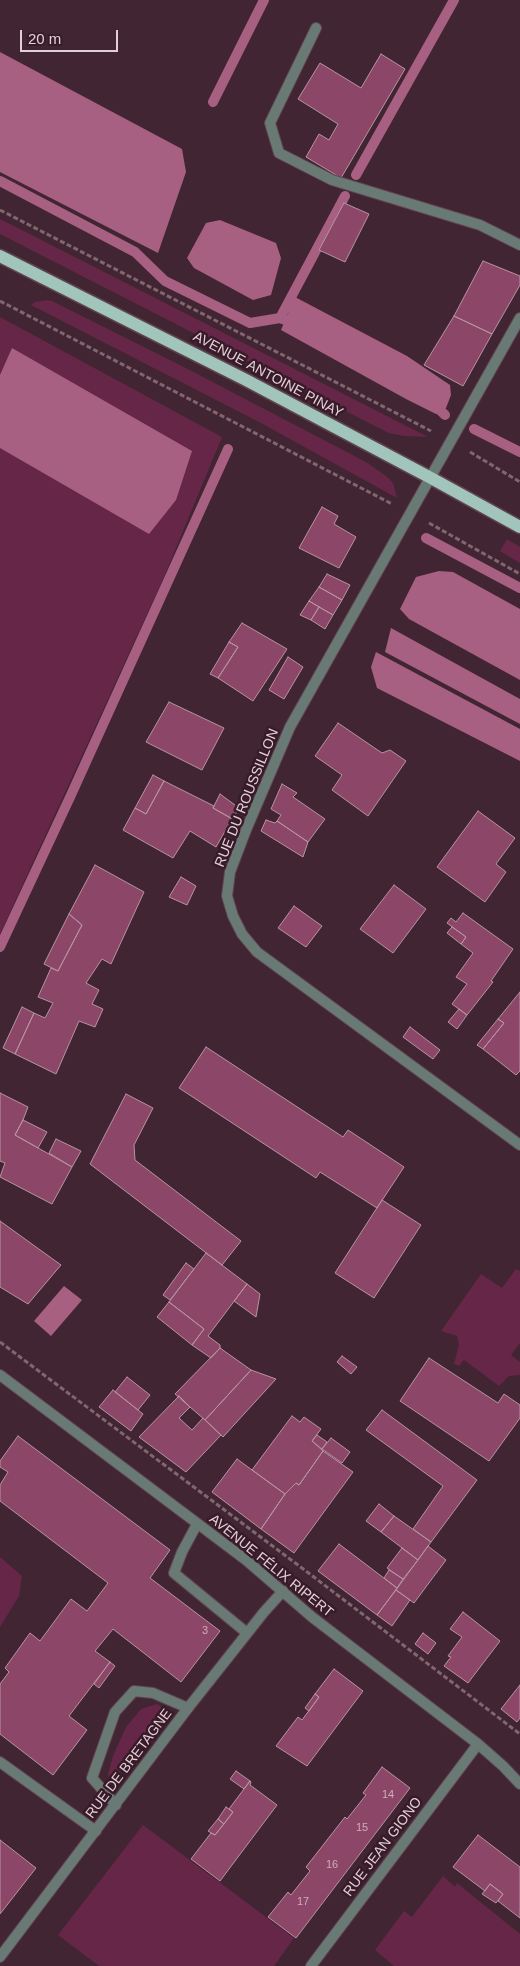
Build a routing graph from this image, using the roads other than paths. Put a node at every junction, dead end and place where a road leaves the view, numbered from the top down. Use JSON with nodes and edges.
{"nodes":[{"id":1,"x":316,"y":28,"type":"dead end"},
{"id":2,"x":520,"y":245,"type":"edge"},
{"id":3,"x":0,"y":256,"type":"edge"},
{"id":4,"x":520,"y":318,"type":"edge"},
{"id":5,"x":431,"y":478,"type":"junction"},
{"id":6,"x":520,"y":527,"type":"edge"},
{"id":7,"x":520,"y":1144,"type":"edge"},
{"id":8,"x":0,"y":1375,"type":"edge"},
{"id":9,"x":197,"y":1524,"type":"junction"},
{"id":10,"x":283,"y":1591,"type":"junction"},
{"id":11,"x":248,"y":1633,"type":"junction"},
{"id":12,"x":188,"y":1708,"type":"junction"},
{"id":13,"x":478,"y":1744,"type":"junction"},
{"id":14,"x":0,"y":1762,"type":"edge"},
{"id":15,"x":520,"y":1784,"type":"edge"},
{"id":16,"x":116,"y":1805,"type":"junction"},
{"id":17,"x":96,"y":1831,"type":"junction"},
{"id":18,"x":0,"y":1957,"type":"edge"},
{"id":19,"x":311,"y":1966,"type":"edge"}],
"edges":[{"from":1,"to":2,"type":"street"},
{"from":3,"to":5,"type":"main road","name":"AVENUE ANTOINE PINAY"},
{"from":4,"to":5,"type":"street","name":"RUE DU ROUSSILLON"},
{"from":5,"to":6,"type":"main road","name":"AVENUE ANTOINE PINAY"},
{"from":5,"to":7,"type":"street","name":"RUE DU ROUSSILLON"},
{"from":8,"to":9,"type":"street","name":"AVENUE FÉLIX RIPERT"},
{"from":9,"to":10,"type":"street","name":"AVENUE FÉLIX RIPERT"},
{"from":9,"to":11,"type":"street"},
{"from":10,"to":11,"type":"street","name":"RUE DE BRETAGNE"},
{"from":10,"to":13,"type":"street","name":"AVENUE FÉLIX RIPERT"},
{"from":11,"to":12,"type":"street","name":"RUE DE BRETAGNE"},
{"from":12,"to":16,"type":"street","name":"RUE DE BRETAGNE"},
{"from":12,"to":16,"type":"street"},
{"from":13,"to":15,"type":"street","name":"AVENUE FÉLIX RIPERT"},
{"from":13,"to":19,"type":"street","name":"RUE JEAN GIONO"},
{"from":14,"to":17,"type":"street"},
{"from":16,"to":17,"type":"street","name":"RUE DE BRETAGNE"},
{"from":17,"to":18,"type":"street","name":"RUE DE BRETAGNE"}]}
